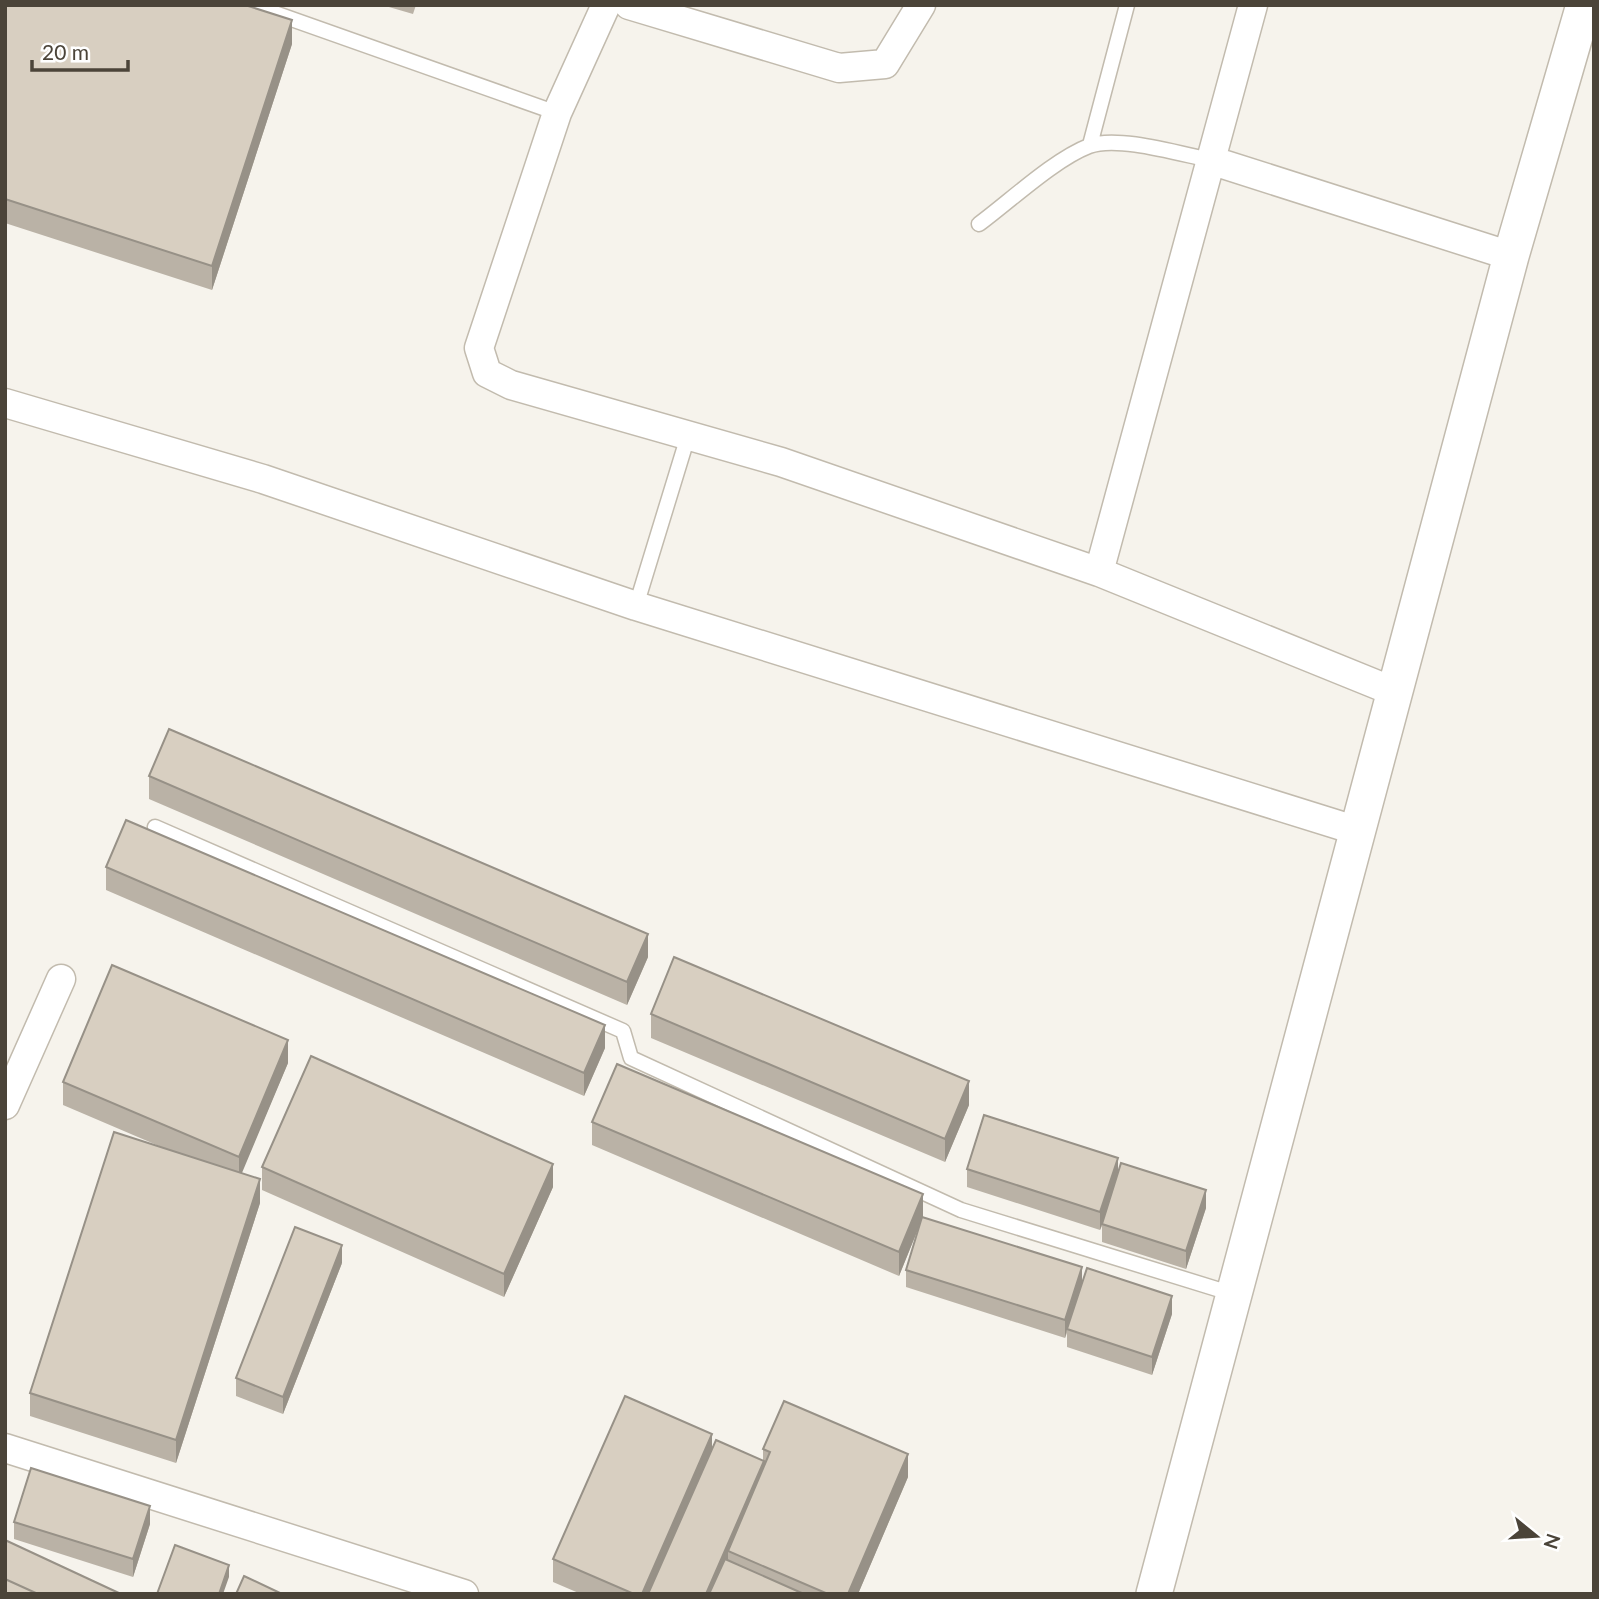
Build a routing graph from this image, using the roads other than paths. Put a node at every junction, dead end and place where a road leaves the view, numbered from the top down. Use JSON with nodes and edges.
{"nodes":[{"id":1,"x":252,"y":5,"type":"edge"},
{"id":2,"x":606,"y":5,"type":"edge"},
{"id":3,"x":629,"y":5,"type":"edge"},
{"id":4,"x":921,"y":5,"type":"edge"},
{"id":5,"x":1127,"y":5,"type":"edge"},
{"id":6,"x":1253,"y":5,"type":"edge"},
{"id":7,"x":1584,"y":5,"type":"edge"},
{"id":8,"x":557,"y":113,"type":"junction"},
{"id":9,"x":1090,"y":145,"type":"junction"},
{"id":10,"x":1210,"y":160,"type":"junction"},
{"id":11,"x":979,"y":223,"type":"dead end"},
{"id":12,"x":1511,"y":256,"type":"junction"},
{"id":13,"x":5,"y":403,"type":"edge"},
{"id":14,"x":688,"y":436,"type":"junction"},
{"id":15,"x":1098,"y":572,"type":"junction"},
{"id":16,"x":636,"y":606,"type":"junction"},
{"id":17,"x":1395,"y":692,"type":"junction"},
{"id":18,"x":155,"y":827,"type":"dead end"},
{"id":19,"x":1358,"y":831,"type":"junction"},
{"id":20,"x":61,"y":979,"type":"dead end"},
{"id":21,"x":5,"y":1105,"type":"edge"},
{"id":22,"x":1234,"y":1294,"type":"junction"},
{"id":23,"x":5,"y":1448,"type":"edge"},
{"id":24,"x":464,"y":1594,"type":"edge"},
{"id":25,"x":1154,"y":1594,"type":"edge"}],
"edges":[{"from":1,"to":8,"type":"lane"},
{"from":2,"to":8,"type":"street"},
{"from":3,"to":4,"type":"street"},
{"from":5,"to":9,"type":"lane"},
{"from":6,"to":10,"type":"street"},
{"from":7,"to":12,"type":"street"},
{"from":8,"to":14,"type":"street"},
{"from":9,"to":10,"type":"lane"},
{"from":9,"to":11,"type":"lane"},
{"from":10,"to":12,"type":"street"},
{"from":10,"to":15,"type":"street"},
{"from":12,"to":17,"type":"street"},
{"from":13,"to":16,"type":"street"},
{"from":14,"to":15,"type":"street"},
{"from":14,"to":16,"type":"lane"},
{"from":15,"to":17,"type":"street"},
{"from":16,"to":19,"type":"street"},
{"from":17,"to":19,"type":"street"},
{"from":18,"to":22,"type":"lane"},
{"from":19,"to":22,"type":"street"},
{"from":20,"to":21,"type":"street"},
{"from":22,"to":25,"type":"street"},
{"from":23,"to":24,"type":"street"}]}
